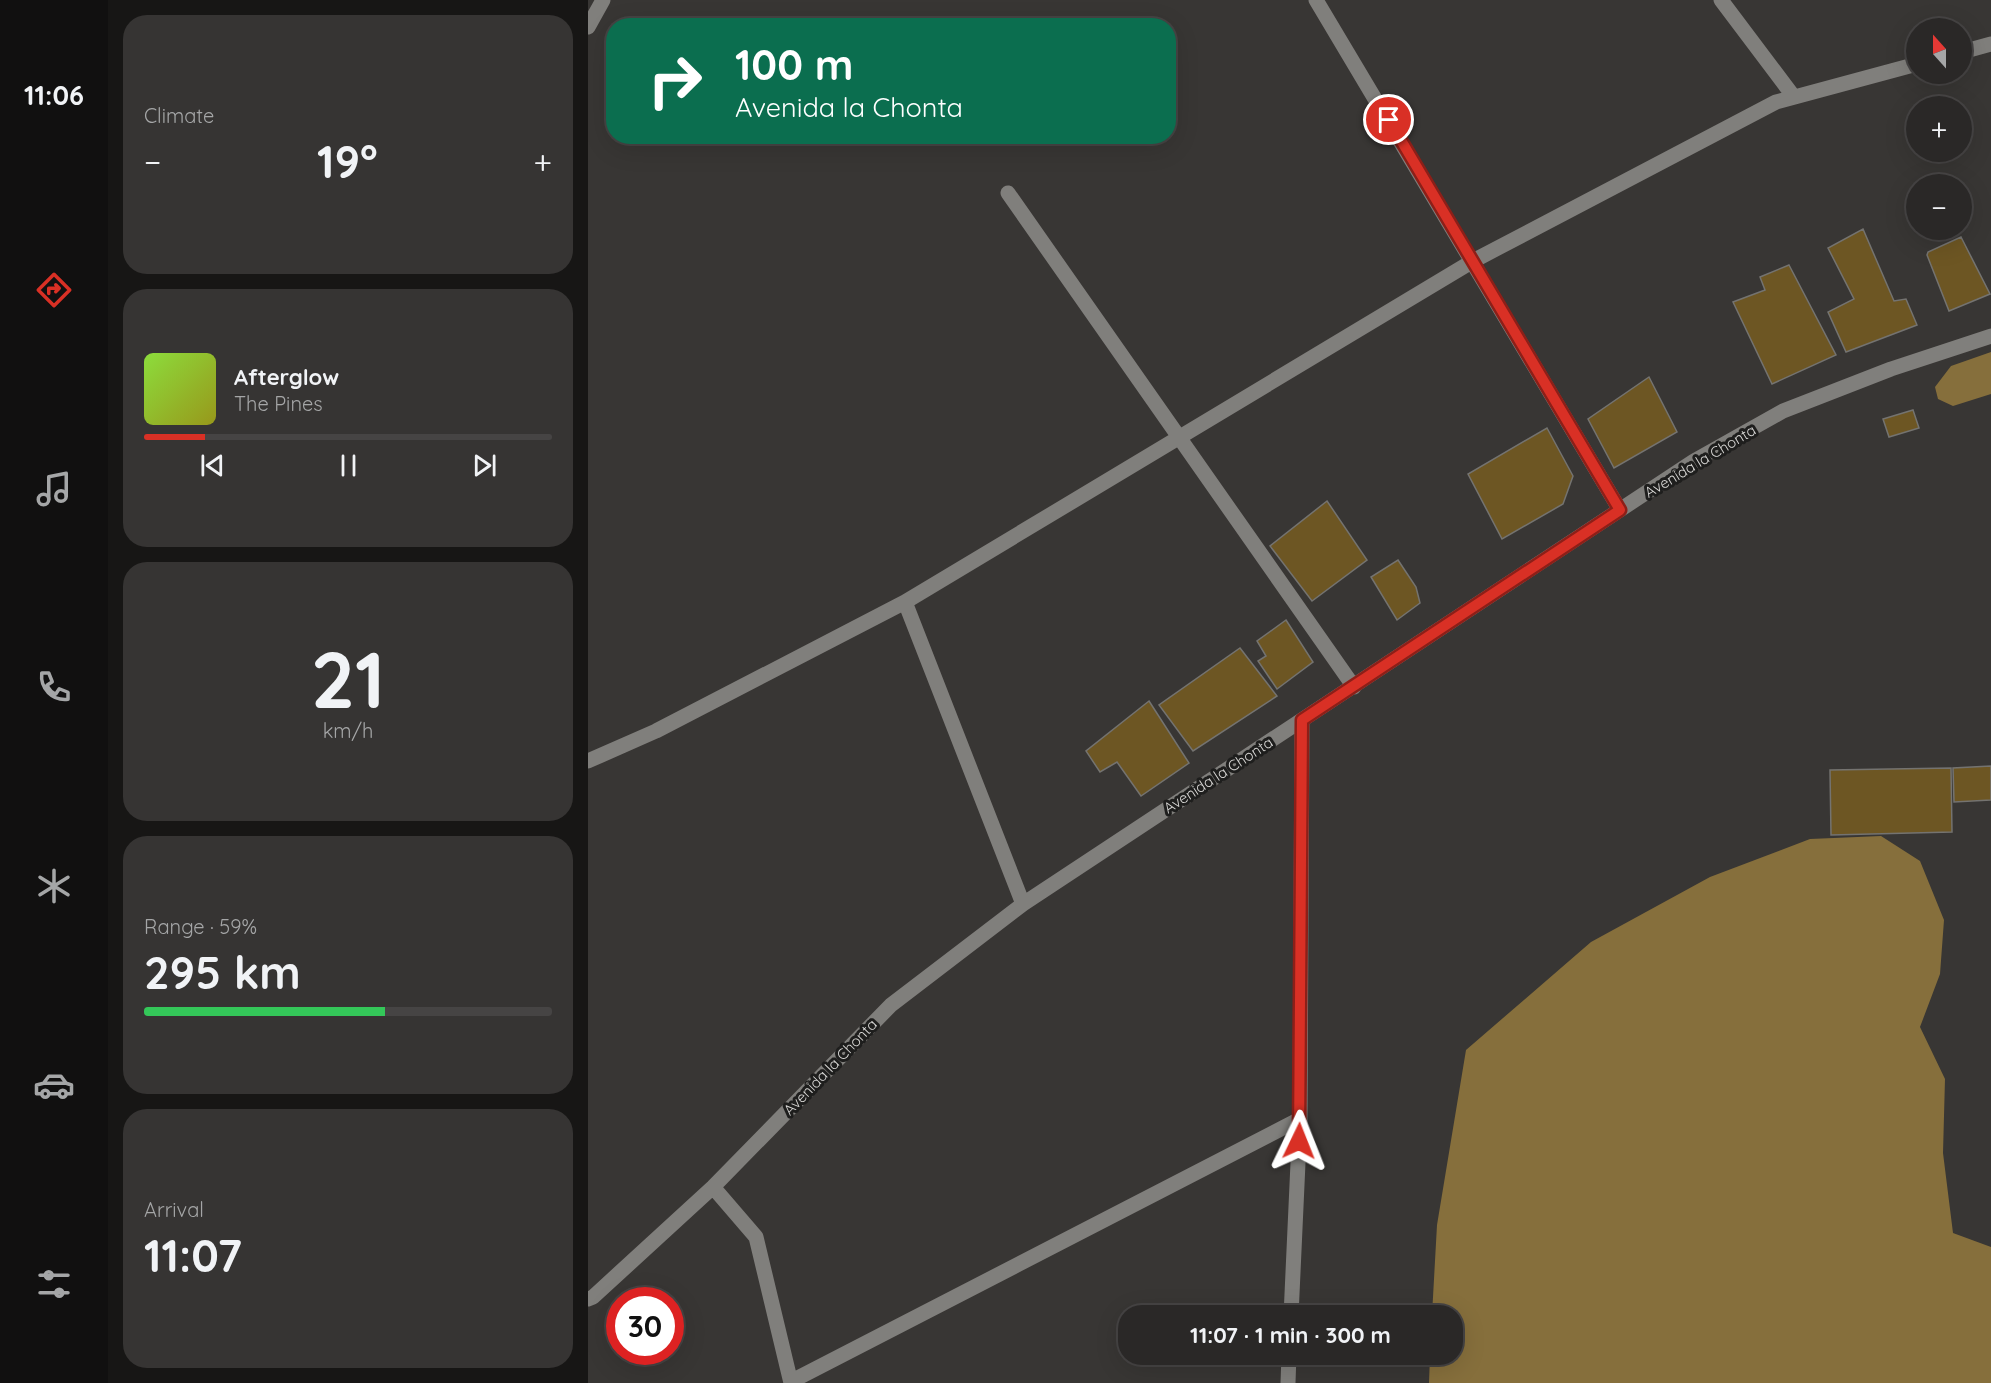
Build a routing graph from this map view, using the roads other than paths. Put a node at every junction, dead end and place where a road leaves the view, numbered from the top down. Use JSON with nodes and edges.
{"nodes":[{"id":1,"x":603,"y":0,"type":"edge"},
{"id":2,"x":1316,"y":0,"type":"edge"},
{"id":3,"x":1721,"y":0,"type":"edge"},
{"id":4,"x":588,"y":27,"type":"edge"},
{"id":5,"x":1991,"y":44,"type":"edge"},
{"id":6,"x":1972,"y":49,"type":"edge"},
{"id":7,"x":1906,"y":67,"type":"edge"},
{"id":8,"x":1794,"y":97,"type":"junction"},
{"id":9,"x":1008,"y":193,"type":"dead end"},
{"id":10,"x":1473,"y":261,"type":"junction"},
{"id":11,"x":1991,"y":336,"type":"edge"},
{"id":12,"x":1180,"y":437,"type":"junction"},
{"id":13,"x":1620,"y":510,"type":"junction"},
{"id":14,"x":905,"y":602,"type":"junction"},
{"id":15,"x":1354,"y":687,"type":"junction"},
{"id":16,"x":1302,"y":720,"type":"junction"},
{"id":17,"x":588,"y":761,"type":"edge"},
{"id":18,"x":1023,"y":904,"type":"junction"},
{"id":19,"x":1300,"y":1119,"type":"junction"},
{"id":20,"x":713,"y":1187,"type":"junction"},
{"id":21,"x":588,"y":1299,"type":"edge"},
{"id":22,"x":1292,"y":1305,"type":"edge"},
{"id":23,"x":1289,"y":1365,"type":"edge"},
{"id":24,"x":791,"y":1382,"type":"edge"},
{"id":25,"x":1288,"y":1383,"type":"edge"}],
"edges":[{"from":1,"to":4,"type":"street"},
{"from":2,"to":10,"type":"street"},
{"from":3,"to":8,"type":"street"},
{"from":5,"to":6,"type":"street"},
{"from":7,"to":8,"type":"street"},
{"from":8,"to":10,"type":"street"},
{"from":9,"to":12,"type":"street"},
{"from":10,"to":12,"type":"street"},
{"from":10,"to":13,"type":"street"},
{"from":11,"to":13,"type":"street","name":"Avenida la Chonta"},
{"from":12,"to":14,"type":"street"},
{"from":12,"to":15,"type":"street"},
{"from":13,"to":15,"type":"street","name":"Avenida la Chonta"},
{"from":14,"to":17,"type":"street"},
{"from":14,"to":18,"type":"street"},
{"from":15,"to":16,"type":"street","name":"Avenida la Chonta"},
{"from":16,"to":18,"type":"street","name":"Avenida la Chonta"},
{"from":16,"to":19,"type":"street"},
{"from":18,"to":20,"type":"street","name":"Avenida la Chonta"},
{"from":19,"to":22,"type":"street"},
{"from":19,"to":24,"type":"street"},
{"from":20,"to":21,"type":"street","name":"Avenida la Chonta"},
{"from":20,"to":24,"type":"street"},
{"from":23,"to":25,"type":"street"}]}
